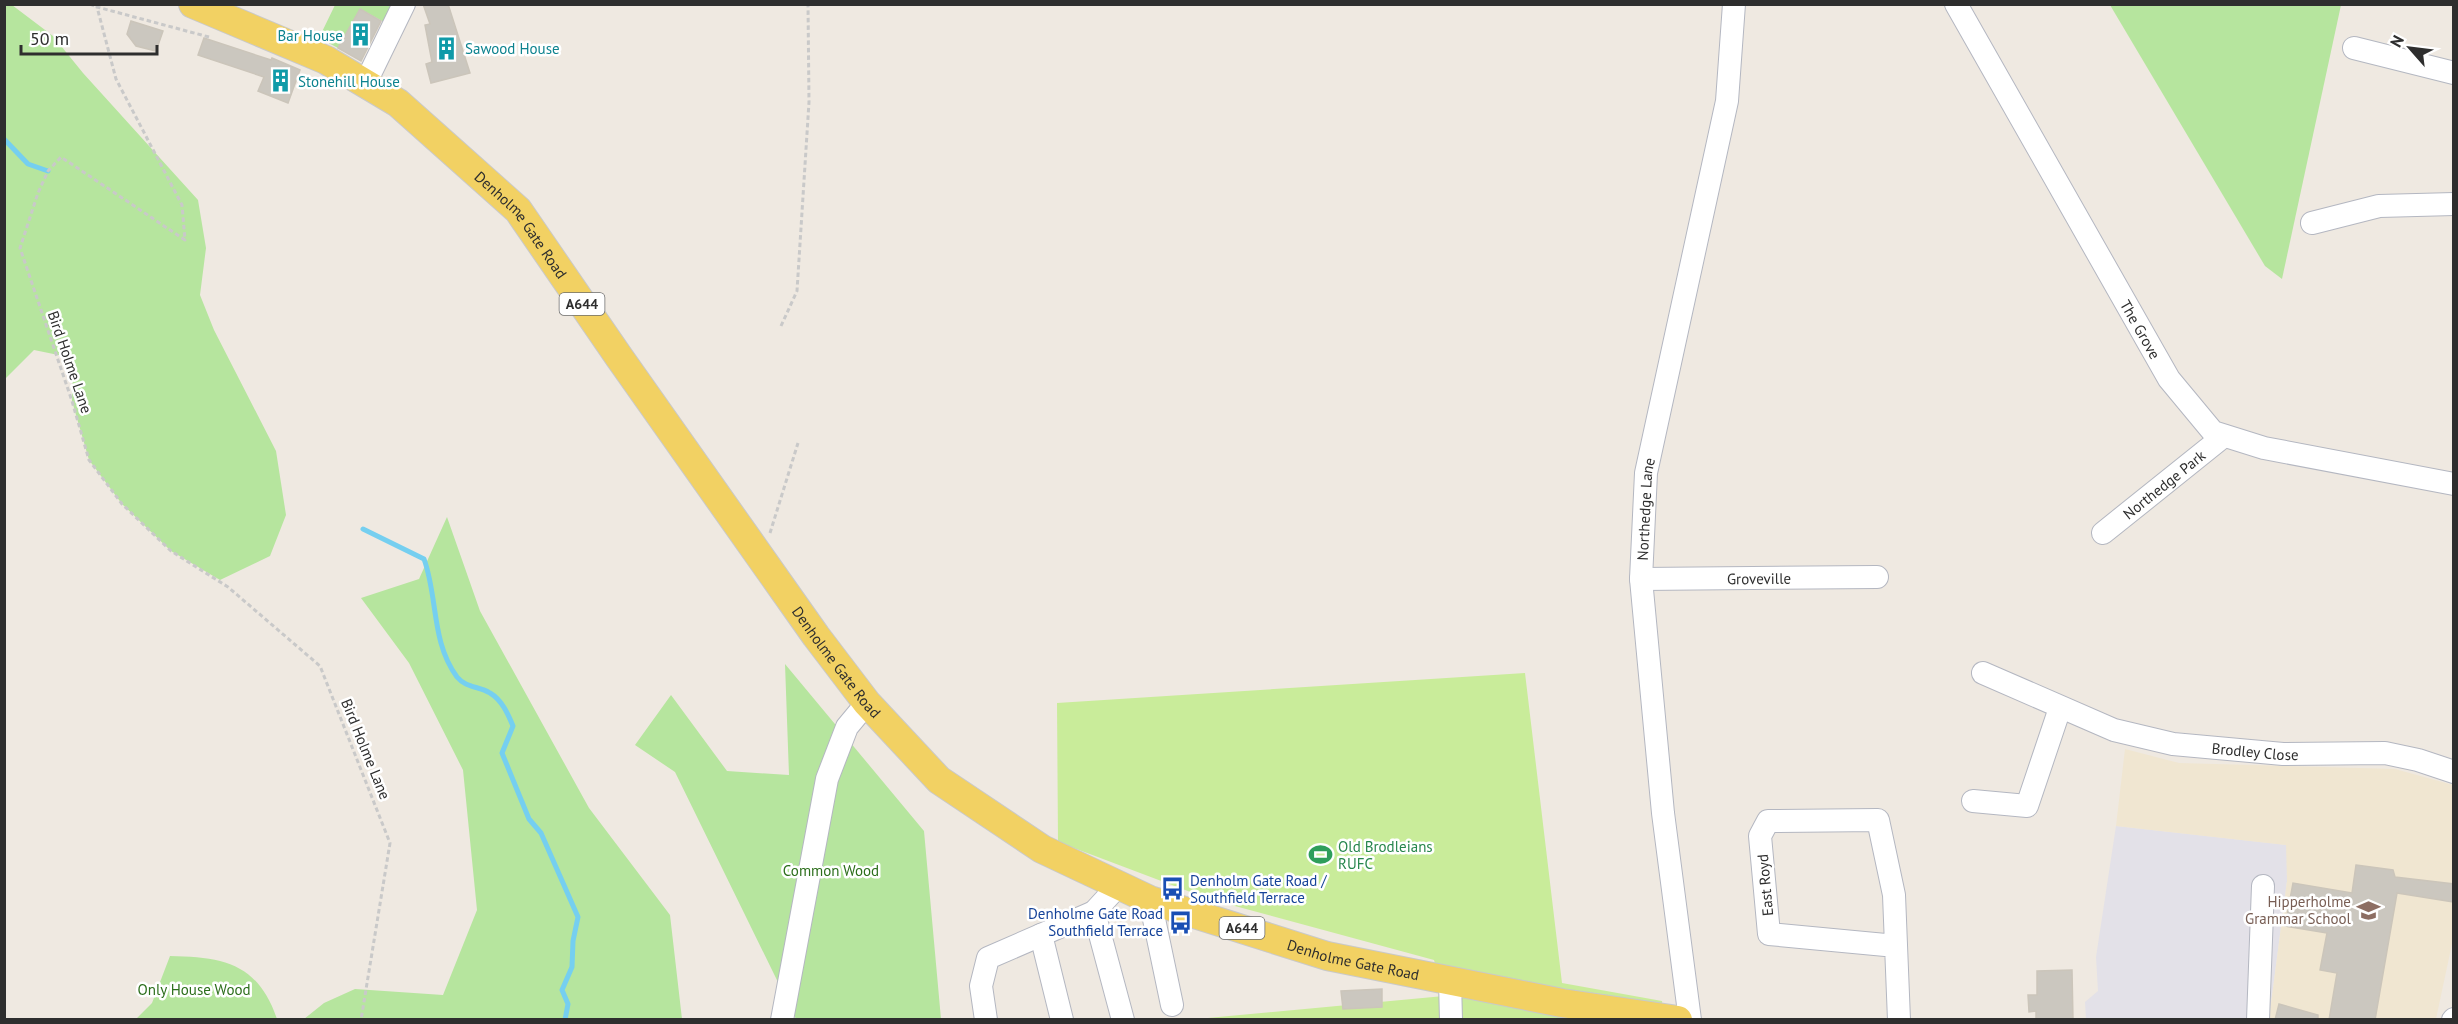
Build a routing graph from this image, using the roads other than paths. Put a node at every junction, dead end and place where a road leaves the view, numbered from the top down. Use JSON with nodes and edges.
{"nodes":[{"id":1,"x":193,"y":4,"type":"edge"},
{"id":2,"x":404,"y":4,"type":"edge"},
{"id":3,"x":1734,"y":4,"type":"edge"},
{"id":4,"x":1956,"y":4,"type":"edge"},
{"id":5,"x":2354,"y":48,"type":"dead end"},
{"id":6,"x":2454,"y":73,"type":"edge"},
{"id":7,"x":365,"y":84,"type":"junction"},
{"id":8,"x":2454,"y":204,"type":"edge"},
{"id":9,"x":2312,"y":223,"type":"dead end"},
{"id":10,"x":2224,"y":436,"type":"junction"},
{"id":11,"x":2454,"y":484,"type":"edge"},
{"id":12,"x":2103,"y":533,"type":"dead end"},
{"id":13,"x":1877,"y":577,"type":"dead end"},
{"id":14,"x":1641,"y":579,"type":"junction"},
{"id":15,"x":1983,"y":674,"type":"dead end"},
{"id":16,"x":867,"y":704,"type":"junction"},
{"id":17,"x":2060,"y":708,"type":"junction"},
{"id":18,"x":2454,"y":772,"type":"edge"},
{"id":19,"x":1974,"y":801,"type":"dead end"},
{"id":20,"x":1117,"y":886,"type":"junction"},
{"id":21,"x":2263,"y":886,"type":"dead end"},
{"id":22,"x":1150,"y":900,"type":"junction"},
{"id":23,"x":1094,"y":912,"type":"junction"},
{"id":24,"x":1041,"y":935,"type":"junction"},
{"id":25,"x":1896,"y":946,"type":"junction"},
{"id":26,"x":1450,"y":981,"type":"junction"},
{"id":27,"x":1172,"y":1005,"type":"dead end"},
{"id":28,"x":1675,"y":1019,"type":"edge"},
{"id":29,"x":782,"y":1020,"type":"edge"},
{"id":30,"x":986,"y":1020,"type":"edge"},
{"id":31,"x":1062,"y":1020,"type":"edge"},
{"id":32,"x":1123,"y":1020,"type":"edge"},
{"id":33,"x":1451,"y":1020,"type":"edge"},
{"id":34,"x":1690,"y":1020,"type":"edge"},
{"id":35,"x":1899,"y":1020,"type":"edge"},
{"id":36,"x":2258,"y":1020,"type":"edge"}],
"edges":[{"from":1,"to":7,"type":"main road","name":"Denholme Gate Road","number":"A644"},
{"from":2,"to":7,"type":"street"},
{"from":3,"to":14,"type":"street","name":"Northedge Lane"},
{"from":4,"to":10,"type":"street","name":"The Grove"},
{"from":5,"to":6,"type":"street"},
{"from":7,"to":16,"type":"main road","name":"Denholme Gate Road","number":"A644"},
{"from":8,"to":9,"type":"street"},
{"from":10,"to":11,"type":"street","name":"The Grove"},
{"from":10,"to":12,"type":"street","name":"Northedge Park"},
{"from":13,"to":14,"type":"street","name":"Groveville"},
{"from":14,"to":34,"type":"street","name":"Northedge Lane"},
{"from":15,"to":17,"type":"street","name":"Brodley Close"},
{"from":16,"to":20,"type":"main road","name":"Denholme Gate Road","number":"A644"},
{"from":16,"to":29,"type":"street"},
{"from":17,"to":18,"type":"street","name":"Brodley Close"},
{"from":17,"to":19,"type":"street"},
{"from":20,"to":22,"type":"main road","name":"Denholme Gate Road","number":"A644"},
{"from":20,"to":23,"type":"street"},
{"from":21,"to":36,"type":"street"},
{"from":22,"to":26,"type":"main road","name":"Denholme Gate Road","number":"A644"},
{"from":22,"to":27,"type":"street"},
{"from":23,"to":24,"type":"street"},
{"from":23,"to":32,"type":"street"},
{"from":24,"to":30,"type":"street"},
{"from":24,"to":31,"type":"street"},
{"from":25,"to":25,"type":"street","name":"East Royd"},
{"from":25,"to":35,"type":"street"},
{"from":26,"to":28,"type":"main road","name":"Denholme Gate Road","number":"A644"},
{"from":26,"to":33,"type":"street"}]}
